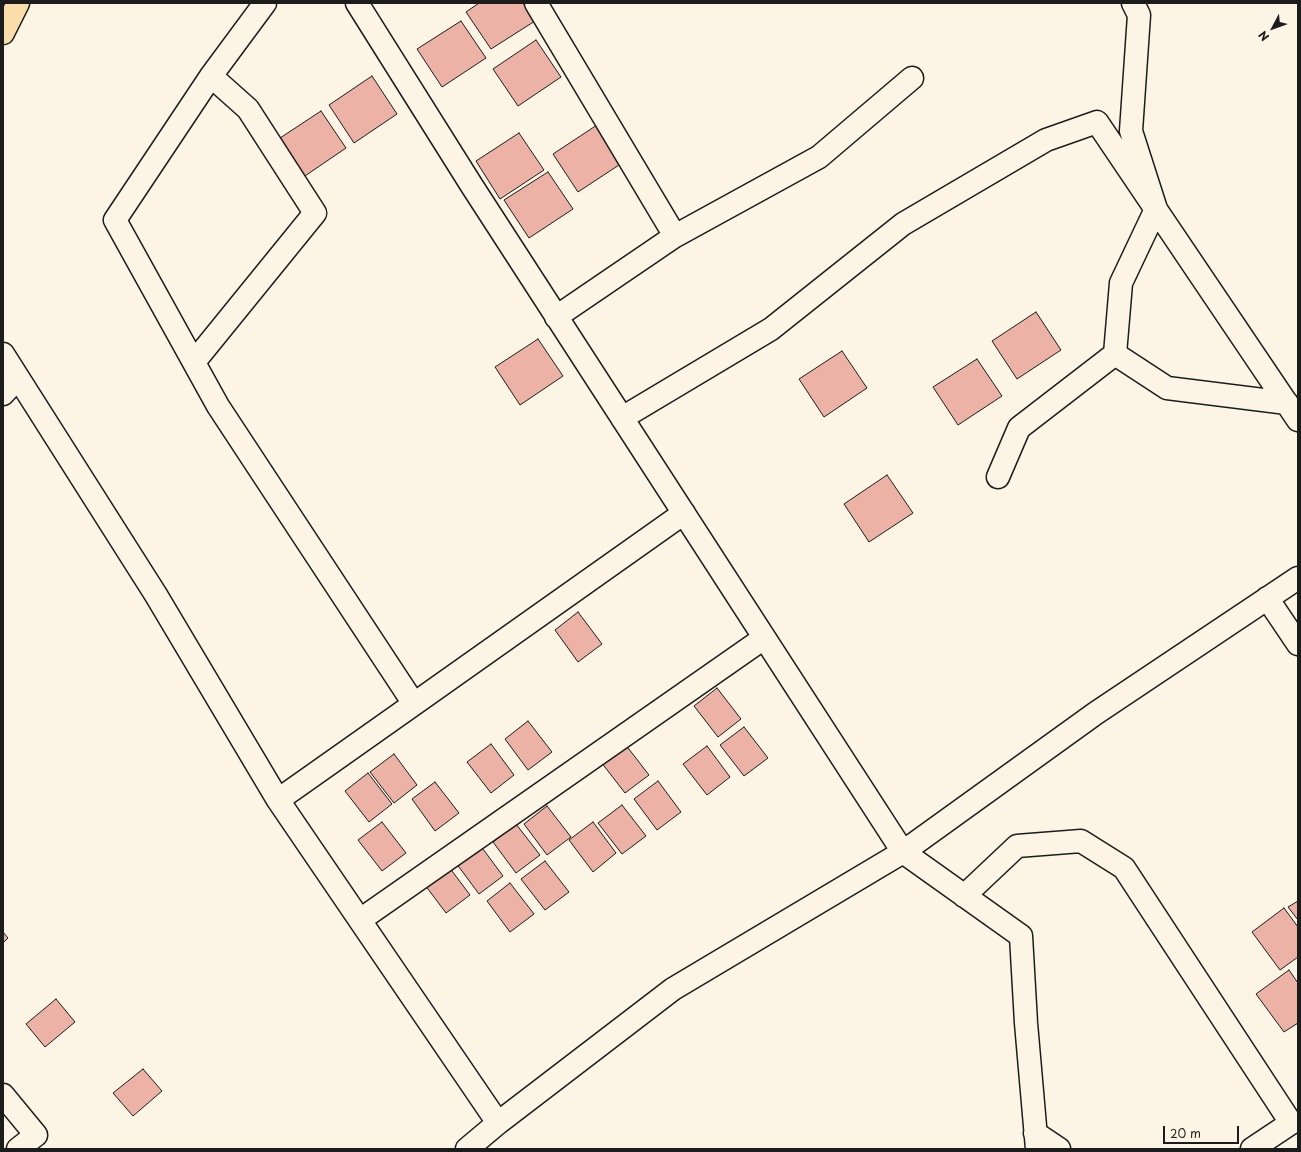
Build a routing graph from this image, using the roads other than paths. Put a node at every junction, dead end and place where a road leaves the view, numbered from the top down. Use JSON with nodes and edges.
{"nodes":[{"id":1,"x":18,"y":3,"type":"edge"},
{"id":2,"x":265,"y":3,"type":"edge"},
{"id":3,"x":357,"y":3,"type":"edge"},
{"id":4,"x":536,"y":3,"type":"edge"},
{"id":5,"x":1133,"y":3,"type":"edge"},
{"id":6,"x":3,"y":33,"type":"edge"},
{"id":7,"x":211,"y":76,"type":"junction"},
{"id":8,"x":912,"y":78,"type":"dead end"},
{"id":9,"x":1156,"y":209,"type":"junction"},
{"id":10,"x":675,"y":236,"type":"junction"},
{"id":11,"x":556,"y":316,"type":"junction"},
{"id":12,"x":3,"y":354,"type":"edge"},
{"id":13,"x":1115,"y":354,"type":"junction"},
{"id":14,"x":194,"y":362,"type":"junction"},
{"id":15,"x":18,"y":378,"type":"junction"},
{"id":16,"x":3,"y":394,"type":"edge"},
{"id":17,"x":1292,"y":412,"type":"edge"},
{"id":18,"x":622,"y":418,"type":"junction"},
{"id":19,"x":998,"y":477,"type":"dead end"},
{"id":20,"x":684,"y":513,"type":"junction"},
{"id":21,"x":1298,"y":578,"type":"edge"},
{"id":22,"x":1267,"y":598,"type":"junction"},
{"id":23,"x":764,"y":638,"type":"junction"},
{"id":24,"x":1298,"y":644,"type":"edge"},
{"id":25,"x":414,"y":704,"type":"junction"},
{"id":26,"x":278,"y":800,"type":"junction"},
{"id":27,"x":902,"y":852,"type":"junction"},
{"id":28,"x":964,"y":896,"type":"junction"},
{"id":29,"x":360,"y":920,"type":"junction"},
{"id":30,"x":3,"y":1095,"type":"edge"},
{"id":31,"x":498,"y":1123,"type":"junction"},
{"id":32,"x":1036,"y":1141,"type":"edge"},
{"id":33,"x":18,"y":1149,"type":"edge"},
{"id":34,"x":467,"y":1149,"type":"edge"},
{"id":35,"x":1059,"y":1149,"type":"edge"},
{"id":36,"x":1252,"y":1149,"type":"edge"}],
"edges":[{"from":1,"to":6,"type":"highway"},
{"from":2,"to":7,"type":"street"},
{"from":3,"to":11,"type":"street"},
{"from":4,"to":10,"type":"street"},
{"from":5,"to":9,"type":"street"},
{"from":7,"to":14,"type":"street"},
{"from":7,"to":14,"type":"street"},
{"from":8,"to":10,"type":"street"},
{"from":9,"to":13,"type":"street"},
{"from":9,"to":17,"type":"street"},
{"from":9,"to":18,"type":"street"},
{"from":10,"to":11,"type":"street"},
{"from":11,"to":18,"type":"street"},
{"from":12,"to":15,"type":"street"},
{"from":13,"to":17,"type":"street"},
{"from":13,"to":19,"type":"street"},
{"from":14,"to":25,"type":"street"},
{"from":15,"to":16,"type":"street"},
{"from":15,"to":26,"type":"street"},
{"from":18,"to":20,"type":"street"},
{"from":20,"to":23,"type":"street"},
{"from":20,"to":25,"type":"street"},
{"from":21,"to":22,"type":"street"},
{"from":22,"to":24,"type":"street"},
{"from":22,"to":27,"type":"street"},
{"from":23,"to":27,"type":"street"},
{"from":23,"to":29,"type":"street"},
{"from":25,"to":26,"type":"street"},
{"from":26,"to":29,"type":"street"},
{"from":27,"to":28,"type":"street"},
{"from":27,"to":31,"type":"street"},
{"from":28,"to":32,"type":"street"},
{"from":28,"to":36,"type":"street"},
{"from":29,"to":31,"type":"street"},
{"from":30,"to":33,"type":"street"},
{"from":31,"to":34,"type":"street"},
{"from":32,"to":35,"type":"street"}]}
